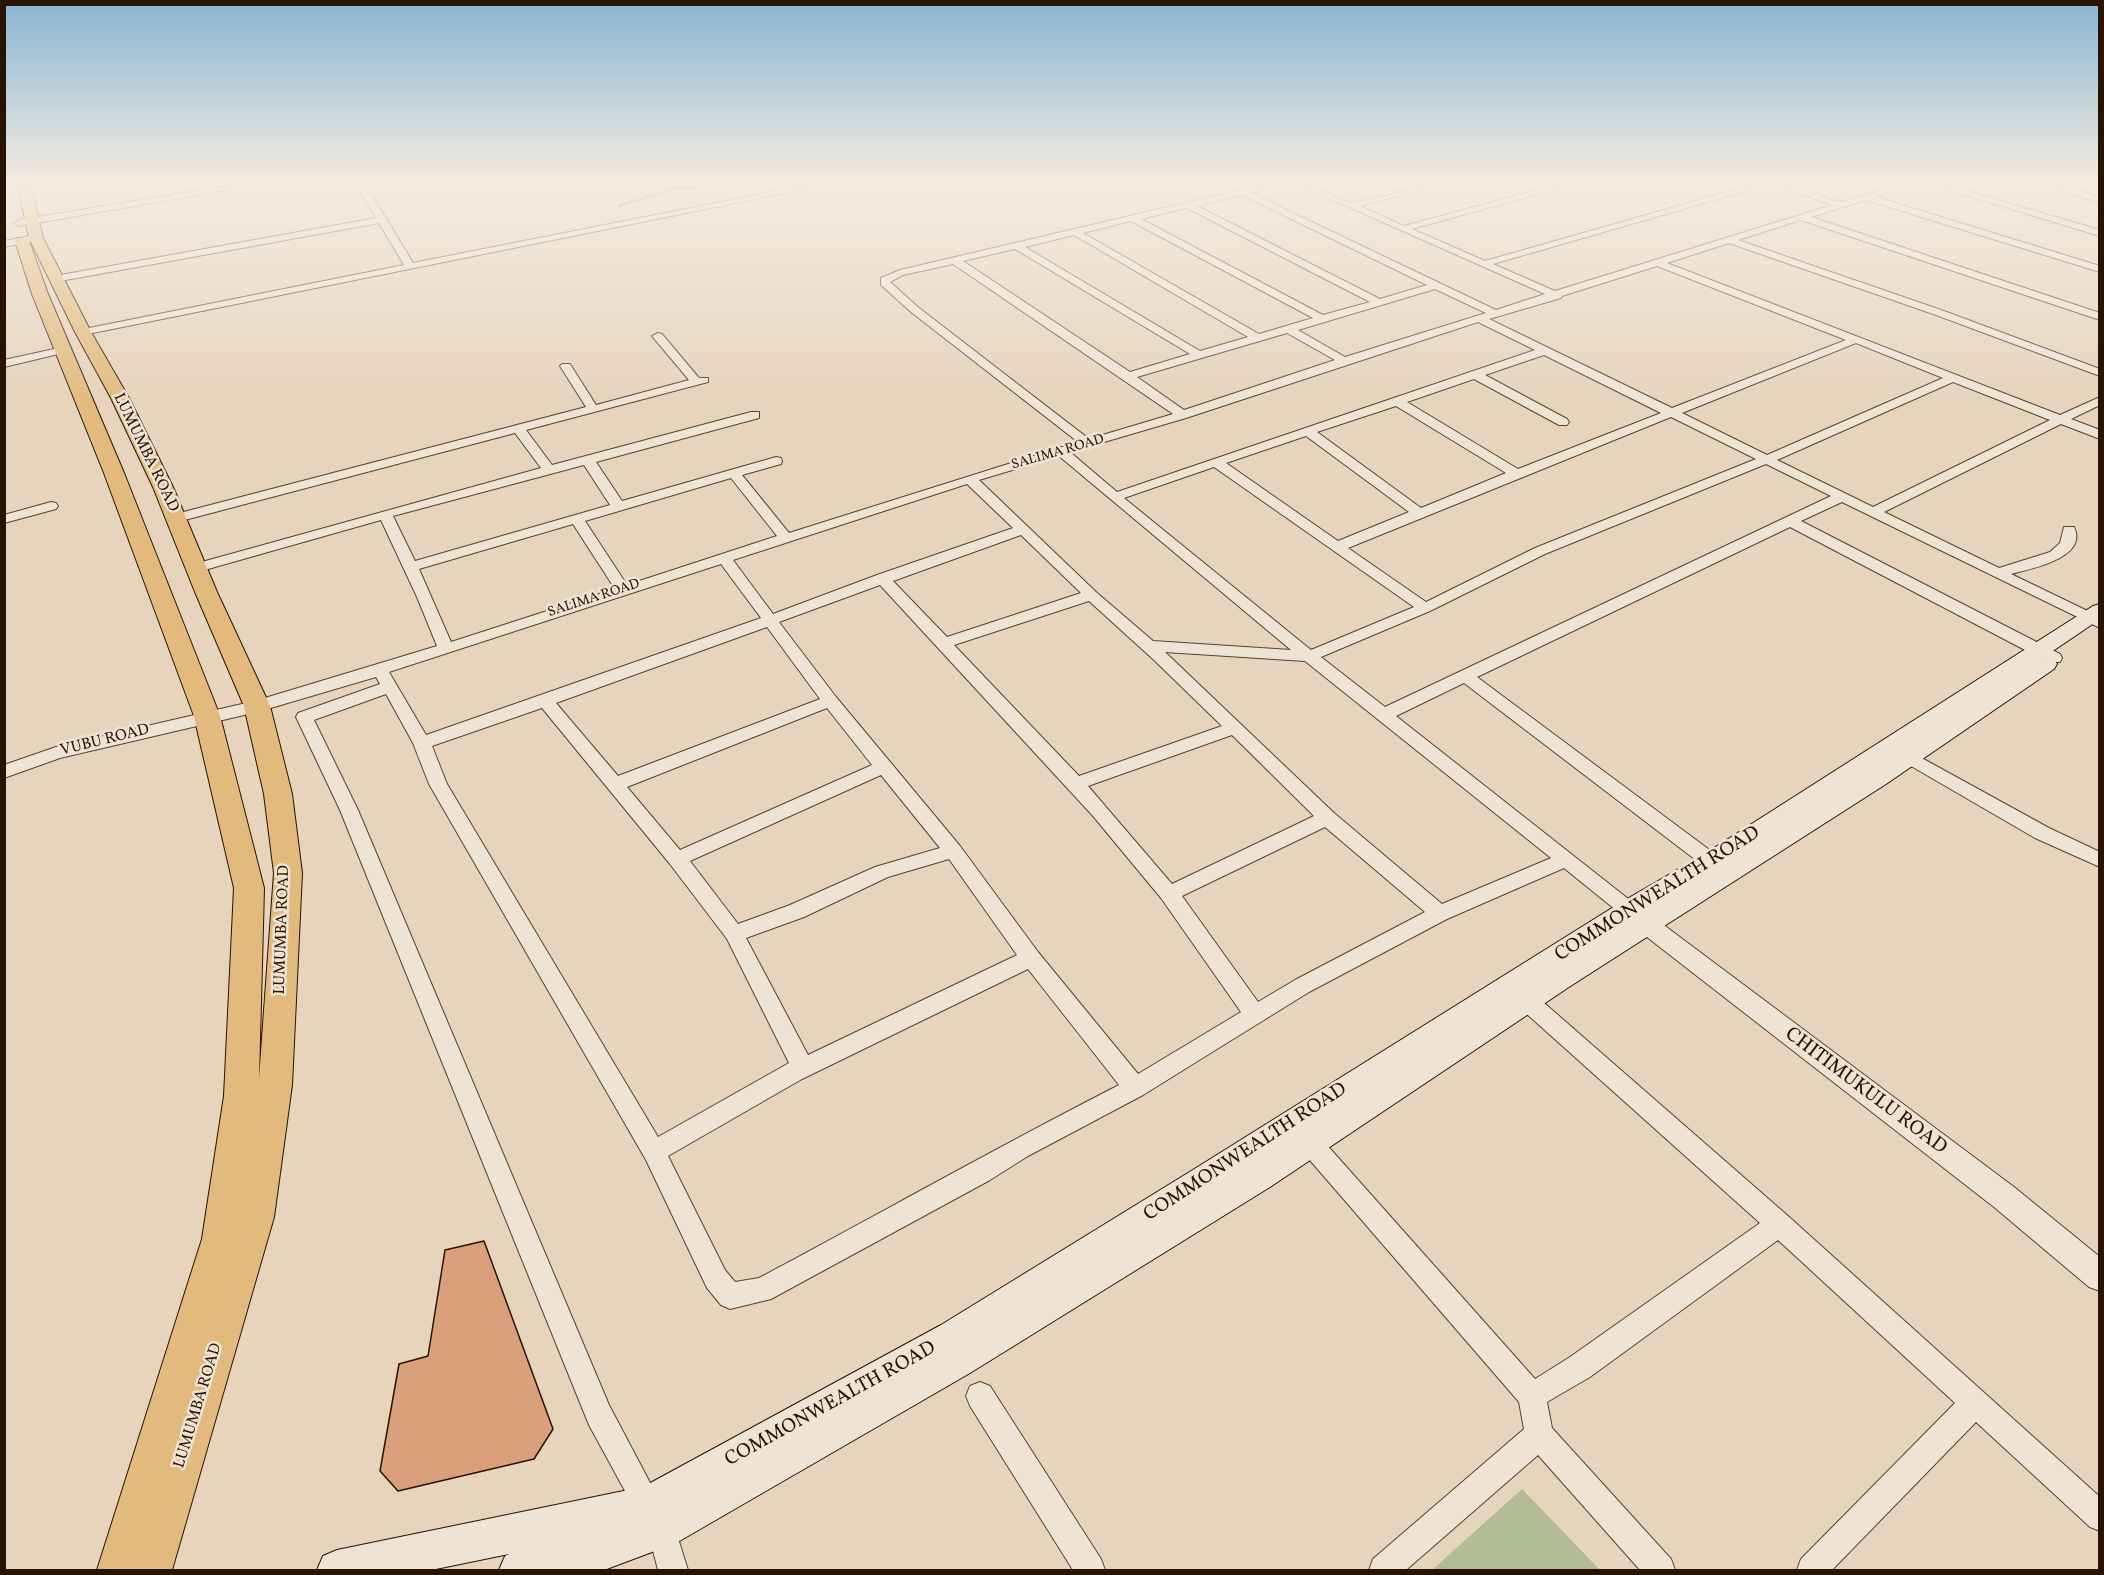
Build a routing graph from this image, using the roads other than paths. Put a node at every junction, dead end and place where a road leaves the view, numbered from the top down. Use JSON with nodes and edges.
{"nodes":[{"id":1,"x":32,"y":258,"type":"edge"},
{"id":2,"x":42,"y":258,"type":"edge"},
{"id":3,"x":175,"y":258,"type":"edge"},
{"id":4,"x":405,"y":258,"type":"edge"},
{"id":5,"x":458,"y":258,"type":"edge"},
{"id":6,"x":969,"y":258,"type":"edge"},
{"id":7,"x":1036,"y":258,"type":"edge"},
{"id":8,"x":1121,"y":258,"type":"edge"},
{"id":9,"x":1206,"y":258,"type":"edge"},
{"id":10,"x":1291,"y":258,"type":"edge"},
{"id":11,"x":1376,"y":258,"type":"edge"},
{"id":12,"x":1469,"y":258,"type":"edge"},
{"id":13,"x":1507,"y":258,"type":"edge"},
{"id":14,"x":1673,"y":258,"type":"edge"},
{"id":15,"x":1779,"y":258,"type":"edge"},
{"id":16,"x":1920,"y":258,"type":"edge"},
{"id":17,"x":2063,"y":258,"type":"edge"},
{"id":18,"x":954,"y":261,"type":"junction"},
{"id":19,"x":1658,"y":262,"type":"junction"},
{"id":20,"x":1484,"y":264,"type":"junction"},
{"id":21,"x":410,"y":267,"type":"junction"},
{"id":22,"x":2100,"y":269,"type":"edge"},
{"id":23,"x":55,"y":279,"type":"junction"},
{"id":24,"x":1434,"y":286,"type":"junction"},
{"id":25,"x":1557,"y":296,"type":"junction"},
{"id":26,"x":1379,"y":302,"type":"junction"},
{"id":27,"x":1496,"y":314,"type":"junction"},
{"id":28,"x":2100,"y":317,"type":"edge"},
{"id":29,"x":1320,"y":318,"type":"junction"},
{"id":30,"x":1480,"y":319,"type":"junction"},
{"id":31,"x":1287,"y":328,"type":"junction"},
{"id":32,"x":83,"y":332,"type":"junction"},
{"id":33,"x":658,"y":336,"type":"dead end"},
{"id":34,"x":1258,"y":338,"type":"junction"},
{"id":35,"x":1857,"y":339,"type":"junction"},
{"id":36,"x":63,"y":350,"type":"junction"},
{"id":37,"x":1545,"y":351,"type":"junction"},
{"id":38,"x":1199,"y":355,"type":"junction"},
{"id":39,"x":1344,"y":361,"type":"junction"},
{"id":40,"x":4,"y":364,"type":"edge"},
{"id":41,"x":566,"y":366,"type":"dead end"},
{"id":42,"x":2100,"y":373,"type":"edge"},
{"id":43,"x":1474,"y":374,"type":"junction"},
{"id":44,"x":1128,"y":376,"type":"junction"},
{"id":45,"x":1954,"y":377,"type":"junction"},
{"id":46,"x":1395,"y":400,"type":"junction"},
{"id":47,"x":2100,"y":400,"type":"edge"},
{"id":48,"x":592,"y":408,"type":"junction"},
{"id":49,"x":1671,"y":414,"type":"junction"},
{"id":50,"x":755,"y":415,"type":"dead end"},
{"id":51,"x":1182,"y":415,"type":"junction"},
{"id":52,"x":2060,"y":419,"type":"junction"},
{"id":53,"x":1563,"y":422,"type":"dead end"},
{"id":54,"x":518,"y":428,"type":"junction"},
{"id":55,"x":1307,"y":431,"type":"junction"},
{"id":56,"x":2100,"y":435,"type":"edge"},
{"id":57,"x":1088,"y":444,"type":"junction"},
{"id":58,"x":1061,"y":451,"type":"junction"},
{"id":59,"x":588,"y":460,"type":"junction"},
{"id":60,"x":1766,"y":460,"type":"junction"},
{"id":61,"x":776,"y":461,"type":"dead end"},
{"id":62,"x":1215,"y":462,"type":"junction"},
{"id":63,"x":549,"y":470,"type":"junction"},
{"id":64,"x":733,"y":472,"type":"junction"},
{"id":65,"x":1515,"y":473,"type":"junction"},
{"id":66,"x":969,"y":479,"type":"junction"},
{"id":67,"x":1114,"y":497,"type":"junction"},
{"id":68,"x":1841,"y":497,"type":"junction"},
{"id":69,"x":51,"y":506,"type":"dead end"},
{"id":70,"x":618,"y":506,"type":"junction"},
{"id":71,"x":1874,"y":512,"type":"junction"},
{"id":72,"x":1419,"y":513,"type":"junction"},
{"id":73,"x":385,"y":514,"type":"junction"},
{"id":74,"x":177,"y":518,"type":"junction"},
{"id":75,"x":576,"y":518,"type":"junction"},
{"id":76,"x":4,"y":519,"type":"edge"},
{"id":77,"x":1792,"y":522,"type":"junction"},
{"id":78,"x":1022,"y":530,"type":"junction"},
{"id":79,"x":2069,"y":530,"type":"dead end"},
{"id":80,"x":786,"y":538,"type":"junction"},
{"id":81,"x":1337,"y":547,"type":"junction"},
{"id":82,"x":723,"y":557,"type":"junction"},
{"id":83,"x":409,"y":567,"type":"junction"},
{"id":84,"x":196,"y":568,"type":"junction"},
{"id":85,"x":1997,"y":573,"type":"junction"},
{"id":86,"x":882,"y":578,"type":"junction"},
{"id":87,"x":623,"y":590,"type":"junction"},
{"id":88,"x":1091,"y":595,"type":"junction"},
{"id":89,"x":1425,"y":608,"type":"junction"},
{"id":90,"x":2097,"y":619,"type":"edge"},
{"id":91,"x":771,"y":620,"type":"junction"},
{"id":92,"x":944,"y":643,"type":"junction"},
{"id":93,"x":1149,"y":646,"type":"junction"},
{"id":94,"x":445,"y":647,"type":"junction"},
{"id":95,"x":2046,"y":655,"type":"junction"},
{"id":96,"x":1310,"y":656,"type":"junction"},
{"id":97,"x":1467,"y":677,"type":"junction"},
{"id":98,"x":385,"y":678,"type":"junction"},
{"id":99,"x":830,"y":701,"type":"junction"},
{"id":100,"x":546,"y":702,"type":"junction"},
{"id":101,"x":257,"y":705,"type":"junction"},
{"id":102,"x":1383,"y":715,"type":"junction"},
{"id":103,"x":207,"y":716,"type":"junction"},
{"id":104,"x":1235,"y":728,"type":"junction"},
{"id":105,"x":422,"y":743,"type":"junction"},
{"id":106,"x":1900,"y":752,"type":"junction"},
{"id":107,"x":883,"y":767,"type":"junction"},
{"id":108,"x":4,"y":772,"type":"edge"},
{"id":109,"x":1076,"y":784,"type":"junction"},
{"id":110,"x":614,"y":785,"type":"junction"},
{"id":111,"x":1327,"y":818,"type":"junction"},
{"id":112,"x":953,"y":851,"type":"junction"},
{"id":113,"x":677,"y":859,"type":"junction"},
{"id":114,"x":1566,"y":859,"type":"junction"},
{"id":115,"x":2100,"y":860,"type":"edge"},
{"id":116,"x":1712,"y":862,"type":"junction"},
{"id":117,"x":1169,"y":894,"type":"junction"},
{"id":118,"x":1440,"y":913,"type":"junction"},
{"id":119,"x":1637,"y":917,"type":"junction"},
{"id":120,"x":734,"y":934,"type":"junction"},
{"id":121,"x":1031,"y":958,"type":"junction"},
{"id":122,"x":1527,"y":1001,"type":"junction"},
{"id":123,"x":1256,"y":1015,"type":"junction"},
{"id":124,"x":803,"y":1068,"type":"junction"},
{"id":125,"x":1135,"y":1088,"type":"junction"},
{"id":126,"x":1310,"y":1143,"type":"junction"},
{"id":127,"x":654,"y":1152,"type":"junction"},
{"id":128,"x":1779,"y":1224,"type":"junction"},
{"id":129,"x":2100,"y":1276,"type":"edge"},
{"id":130,"x":980,"y":1396,"type":"dead end"},
{"id":131,"x":1532,"y":1396,"type":"junction"},
{"id":132,"x":1976,"y":1402,"type":"junction"},
{"id":133,"x":1539,"y":1435,"type":"junction"},
{"id":134,"x":2100,"y":1516,"type":"edge"},
{"id":135,"x":655,"y":1518,"type":"junction"},
{"id":136,"x":120,"y":1570,"type":"edge"},
{"id":137,"x":150,"y":1570,"type":"edge"},
{"id":138,"x":337,"y":1570,"type":"edge"},
{"id":139,"x":519,"y":1570,"type":"edge"},
{"id":140,"x":673,"y":1570,"type":"edge"},
{"id":141,"x":1090,"y":1570,"type":"edge"},
{"id":142,"x":1384,"y":1570,"type":"edge"},
{"id":143,"x":1660,"y":1570,"type":"edge"},
{"id":144,"x":1812,"y":1570,"type":"edge"}],
"edges":[{"from":1,"to":36,"type":"main road","name":"LUMUMBA ROAD"},
{"from":2,"to":23,"type":"main road","name":"LUMUMBA ROAD"},
{"from":3,"to":23,"type":"street"},
{"from":4,"to":21,"type":"street"},
{"from":5,"to":21,"type":"street"},
{"from":6,"to":18,"type":"street"},
{"from":7,"to":38,"type":"street"},
{"from":8,"to":34,"type":"street"},
{"from":9,"to":29,"type":"street"},
{"from":10,"to":26,"type":"street"},
{"from":11,"to":24,"type":"street"},
{"from":12,"to":20,"type":"street"},
{"from":13,"to":20,"type":"street"},
{"from":14,"to":19,"type":"street","name":"SALIMA ROAD"},
{"from":15,"to":42,"type":"street"},
{"from":16,"to":28,"type":"street"},
{"from":17,"to":22,"type":"street"},
{"from":18,"to":44,"type":"street"},
{"from":18,"to":57,"type":"street"},
{"from":19,"to":25,"type":"street","name":"SALIMA ROAD"},
{"from":19,"to":35,"type":"street"},
{"from":20,"to":25,"type":"street"},
{"from":21,"to":32,"type":"street"},
{"from":23,"to":32,"type":"main road","name":"LUMUMBA ROAD"},
{"from":24,"to":26,"type":"street"},
{"from":24,"to":27,"type":"street"},
{"from":25,"to":27,"type":"street","name":"SALIMA ROAD"},
{"from":26,"to":29,"type":"street"},
{"from":27,"to":30,"type":"street","name":"SALIMA ROAD"},
{"from":29,"to":31,"type":"street"},
{"from":30,"to":37,"type":"street"},
{"from":30,"to":39,"type":"street","name":"SALIMA ROAD"},
{"from":31,"to":34,"type":"street"},
{"from":31,"to":39,"type":"street"},
{"from":32,"to":74,"type":"main road","name":"LUMUMBA ROAD"},
{"from":33,"to":48,"type":"street"},
{"from":34,"to":38,"type":"street"},
{"from":35,"to":45,"type":"street"},
{"from":35,"to":49,"type":"street"},
{"from":36,"to":40,"type":"street"},
{"from":36,"to":103,"type":"main road","name":"LUMUMBA ROAD"},
{"from":37,"to":43,"type":"street"},
{"from":37,"to":49,"type":"street"},
{"from":38,"to":44,"type":"street"},
{"from":39,"to":51,"type":"street","name":"SALIMA ROAD"},
{"from":41,"to":48,"type":"street"},
{"from":43,"to":46,"type":"street"},
{"from":43,"to":53,"type":"street"},
{"from":44,"to":51,"type":"street"},
{"from":45,"to":52,"type":"street"},
{"from":45,"to":60,"type":"street"},
{"from":46,"to":55,"type":"street"},
{"from":46,"to":65,"type":"street"},
{"from":47,"to":52,"type":"street"},
{"from":48,"to":54,"type":"street"},
{"from":49,"to":60,"type":"street"},
{"from":49,"to":65,"type":"street"},
{"from":50,"to":59,"type":"street"},
{"from":51,"to":57,"type":"street","name":"SALIMA ROAD"},
{"from":52,"to":56,"type":"street"},
{"from":52,"to":71,"type":"street"},
{"from":54,"to":63,"type":"street"},
{"from":54,"to":74,"type":"street"},
{"from":55,"to":62,"type":"street"},
{"from":55,"to":72,"type":"street"},
{"from":57,"to":58,"type":"street","name":"SALIMA ROAD"},
{"from":58,"to":66,"type":"street","name":"SALIMA ROAD"},
{"from":58,"to":67,"type":"street"},
{"from":59,"to":63,"type":"street"},
{"from":59,"to":70,"type":"street"},
{"from":60,"to":68,"type":"street"},
{"from":60,"to":89,"type":"street"},
{"from":61,"to":64,"type":"street"},
{"from":62,"to":67,"type":"street"},
{"from":62,"to":81,"type":"street"},
{"from":63,"to":73,"type":"street"},
{"from":64,"to":70,"type":"street"},
{"from":64,"to":80,"type":"street"},
{"from":65,"to":72,"type":"street"},
{"from":66,"to":78,"type":"street"},
{"from":66,"to":80,"type":"street","name":"SALIMA ROAD"},
{"from":67,"to":96,"type":"street"},
{"from":68,"to":71,"type":"street"},
{"from":68,"to":77,"type":"street"},
{"from":69,"to":76,"type":"street"},
{"from":70,"to":75,"type":"street"},
{"from":71,"to":85,"type":"street"},
{"from":72,"to":81,"type":"street"},
{"from":73,"to":83,"type":"street"},
{"from":73,"to":84,"type":"street"},
{"from":74,"to":84,"type":"main road","name":"LUMUMBA ROAD"},
{"from":75,"to":83,"type":"street"},
{"from":75,"to":87,"type":"street"},
{"from":77,"to":95,"type":"street"},
{"from":77,"to":97,"type":"street"},
{"from":78,"to":86,"type":"street"},
{"from":78,"to":88,"type":"street"},
{"from":79,"to":85,"type":"street"},
{"from":80,"to":82,"type":"street","name":"SALIMA ROAD"},
{"from":81,"to":89,"type":"street"},
{"from":82,"to":87,"type":"street","name":"SALIMA ROAD"},
{"from":82,"to":91,"type":"street"},
{"from":83,"to":94,"type":"street"},
{"from":84,"to":101,"type":"main road","name":"LUMUMBA ROAD"},
{"from":85,"to":90,"type":"street"},
{"from":86,"to":91,"type":"street"},
{"from":86,"to":92,"type":"street"},
{"from":87,"to":94,"type":"street","name":"SALIMA ROAD"},
{"from":88,"to":92,"type":"street"},
{"from":88,"to":93,"type":"street"},
{"from":89,"to":96,"type":"street"},
{"from":90,"to":95,"type":"main road","name":"COMMONWEALTH ROAD"},
{"from":91,"to":99,"type":"street"},
{"from":91,"to":100,"type":"street"},
{"from":92,"to":109,"type":"street"},
{"from":93,"to":96,"type":"street"},
{"from":93,"to":104,"type":"street"},
{"from":94,"to":98,"type":"street","name":"SALIMA ROAD"},
{"from":95,"to":106,"type":"main road","name":"COMMONWEALTH ROAD"},
{"from":96,"to":102,"type":"street"},
{"from":97,"to":102,"type":"street"},
{"from":97,"to":116,"type":"street"},
{"from":98,"to":101,"type":"street","name":"SALIMA ROAD"},
{"from":98,"to":105,"type":"street"},
{"from":98,"to":135,"type":"street"},
{"from":99,"to":107,"type":"street"},
{"from":99,"to":110,"type":"street"},
{"from":100,"to":105,"type":"street"},
{"from":100,"to":110,"type":"street"},
{"from":101,"to":103,"type":"street","name":"SALIMA ROAD"},
{"from":101,"to":137,"type":"main road","name":"LUMUMBA ROAD"},
{"from":102,"to":114,"type":"street"},
{"from":103,"to":108,"type":"street","name":"VUBU ROAD"},
{"from":103,"to":136,"type":"main road","name":"LUMUMBA ROAD"},
{"from":104,"to":109,"type":"street"},
{"from":104,"to":111,"type":"street"},
{"from":105,"to":127,"type":"street"},
{"from":106,"to":115,"type":"street"},
{"from":106,"to":116,"type":"main road","name":"COMMONWEALTH ROAD"},
{"from":106,"to":119,"type":"main road","name":"COMMONWEALTH ROAD"},
{"from":107,"to":112,"type":"street"},
{"from":107,"to":113,"type":"street"},
{"from":109,"to":117,"type":"street"},
{"from":110,"to":113,"type":"street"},
{"from":111,"to":117,"type":"street"},
{"from":111,"to":118,"type":"street"},
{"from":112,"to":120,"type":"street"},
{"from":112,"to":121,"type":"street"},
{"from":113,"to":120,"type":"street"},
{"from":114,"to":118,"type":"street"},
{"from":114,"to":119,"type":"street"},
{"from":116,"to":119,"type":"main road","name":"COMMONWEALTH ROAD"},
{"from":117,"to":123,"type":"street"},
{"from":118,"to":123,"type":"street"},
{"from":119,"to":122,"type":"main road","name":"COMMONWEALTH ROAD"},
{"from":119,"to":129,"type":"street","name":"CHITIMUKULU ROAD"},
{"from":119,"to":135,"type":"main road","name":"COMMONWEALTH ROAD"},
{"from":120,"to":124,"type":"street"},
{"from":121,"to":124,"type":"street"},
{"from":121,"to":125,"type":"street"},
{"from":122,"to":126,"type":"main road","name":"COMMONWEALTH ROAD"},
{"from":122,"to":128,"type":"street"},
{"from":123,"to":125,"type":"street"},
{"from":124,"to":127,"type":"street"},
{"from":125,"to":127,"type":"street"},
{"from":126,"to":131,"type":"street"},
{"from":126,"to":135,"type":"main road","name":"COMMONWEALTH ROAD"},
{"from":128,"to":131,"type":"street"},
{"from":128,"to":132,"type":"street"},
{"from":130,"to":141,"type":"street"},
{"from":131,"to":133,"type":"street"},
{"from":132,"to":134,"type":"street"},
{"from":132,"to":144,"type":"street"},
{"from":133,"to":142,"type":"street"},
{"from":133,"to":143,"type":"street"},
{"from":135,"to":138,"type":"main road","name":"COMMONWEALTH ROAD"},
{"from":135,"to":139,"type":"main road","name":"COMMONWEALTH ROAD"},
{"from":135,"to":140,"type":"street"}]}
